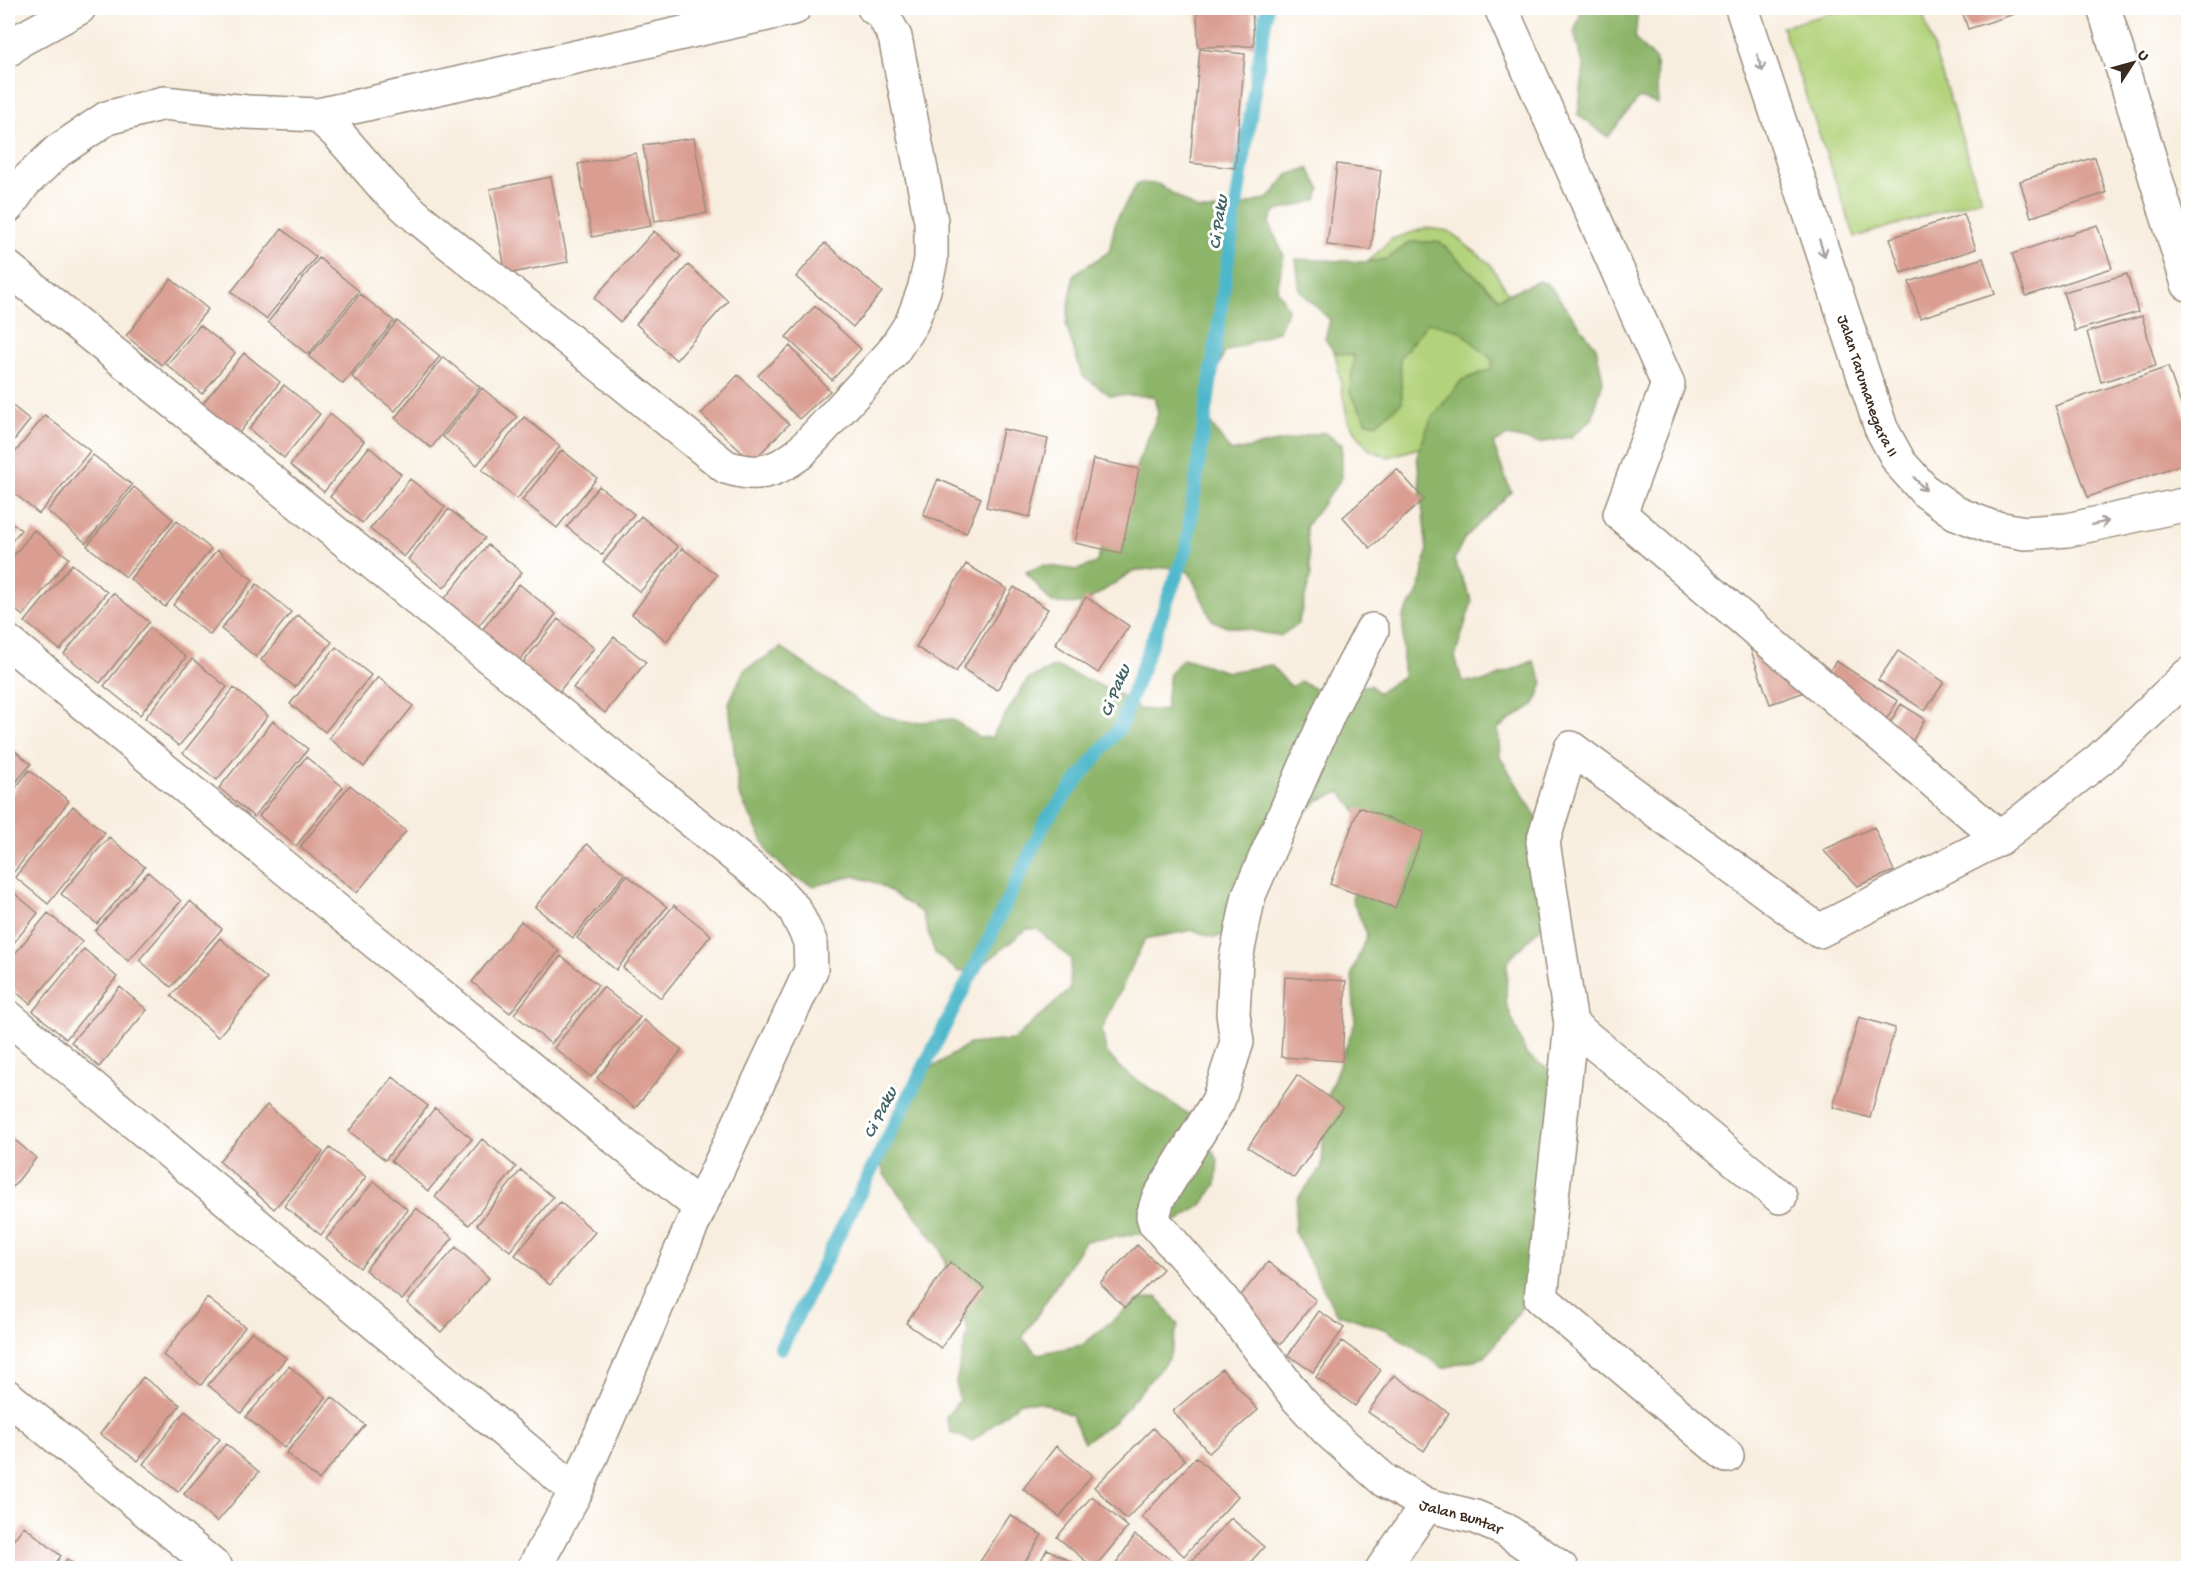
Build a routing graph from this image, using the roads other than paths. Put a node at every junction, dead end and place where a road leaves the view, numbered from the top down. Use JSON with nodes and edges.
{"nodes":[{"id":1,"x":79,"y":8,"type":"edge"},
{"id":2,"x":794,"y":8,"type":"edge"},
{"id":3,"x":874,"y":8,"type":"edge"},
{"id":4,"x":1501,"y":8,"type":"edge"},
{"id":5,"x":1742,"y":8,"type":"edge"},
{"id":6,"x":2104,"y":8,"type":"edge"},
{"id":7,"x":8,"y":50,"type":"edge"},
{"id":8,"x":318,"y":115,"type":"junction"},
{"id":9,"x":8,"y":207,"type":"edge"},
{"id":10,"x":8,"y":268,"type":"edge"},
{"id":11,"x":2188,"y":284,"type":"edge"},
{"id":12,"x":2188,"y":504,"type":"edge"},
{"id":13,"x":1372,"y":630,"type":"dead end"},
{"id":14,"x":8,"y":642,"type":"edge"},
{"id":15,"x":2188,"y":675,"type":"edge"},
{"id":16,"x":2000,"y":838,"type":"junction"},
{"id":17,"x":8,"y":1017,"type":"edge"},
{"id":18,"x":1571,"y":1024,"type":"junction"},
{"id":19,"x":1780,"y":1197,"type":"dead end"},
{"id":20,"x":700,"y":1207,"type":"junction"},
{"id":21,"x":8,"y":1396,"type":"edge"},
{"id":22,"x":1727,"y":1456,"type":"dead end"},
{"id":23,"x":576,"y":1491,"type":"junction"},
{"id":24,"x":1427,"y":1505,"type":"junction"},
{"id":25,"x":216,"y":1569,"type":"edge"},
{"id":26,"x":534,"y":1569,"type":"edge"},
{"id":27,"x":1383,"y":1569,"type":"edge"},
{"id":28,"x":1561,"y":1569,"type":"edge"}],
"edges":[{"from":1,"to":7,"type":"street"},
{"from":2,"to":8,"type":"street"},
{"from":3,"to":8,"type":"street"},
{"from":4,"to":16,"type":"street"},
{"from":5,"to":12,"type":"street","name":"Jalan Tarumanegara II","one_way":true},
{"from":6,"to":11,"type":"street"},
{"from":8,"to":9,"type":"street"},
{"from":10,"to":20,"type":"street"},
{"from":13,"to":24,"type":"street"},
{"from":14,"to":20,"type":"street"},
{"from":15,"to":16,"type":"street"},
{"from":16,"to":18,"type":"street"},
{"from":17,"to":23,"type":"street"},
{"from":18,"to":19,"type":"street"},
{"from":18,"to":22,"type":"street"},
{"from":20,"to":23,"type":"street"},
{"from":21,"to":25,"type":"street"},
{"from":23,"to":26,"type":"street"},
{"from":24,"to":27,"type":"street","name":"Jalan Buntar"},
{"from":24,"to":28,"type":"street","name":"Jalan Buntar"}]}
